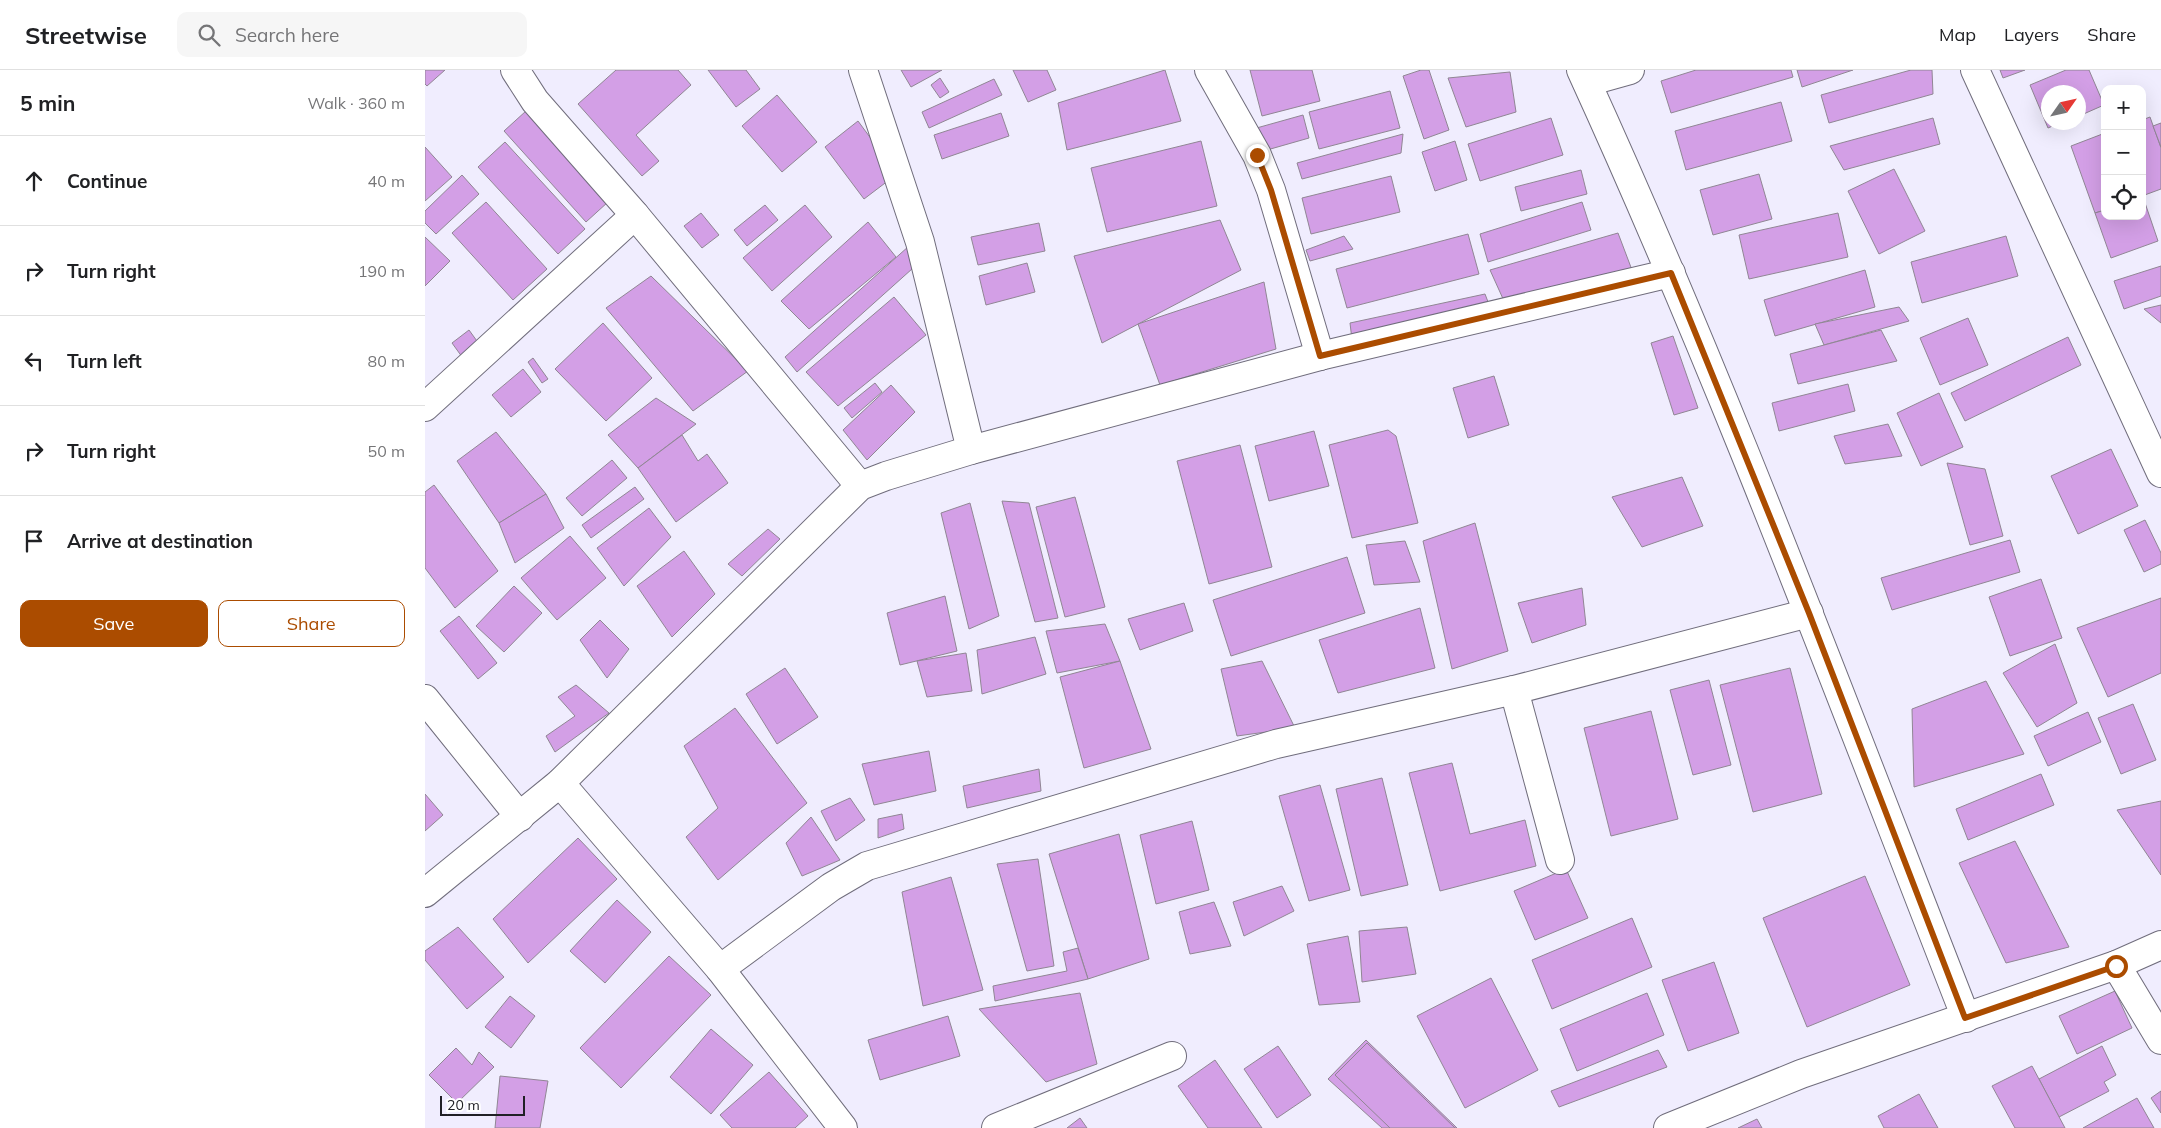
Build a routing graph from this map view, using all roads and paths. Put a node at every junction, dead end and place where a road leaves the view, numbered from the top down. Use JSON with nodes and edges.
{"nodes":[{"id":1,"x":515,"y":70,"type":"edge"},
{"id":2,"x":863,"y":70,"type":"edge"},
{"id":3,"x":1209,"y":70,"type":"edge"},
{"id":4,"x":1630,"y":70,"type":"edge"},
{"id":5,"x":1975,"y":70,"type":"edge"},
{"id":6,"x":1584,"y":76,"type":"edge"},
{"id":7,"x":635,"y":215,"type":"junction"},
{"id":8,"x":1671,"y":273,"type":"junction"},
{"id":9,"x":1320,"y":356,"type":"junction"},
{"id":10,"x":425,"y":407,"type":"edge"},
{"id":11,"x":971,"y":450,"type":"junction"},
{"id":12,"x":2161,"y":473,"type":"edge"},
{"id":13,"x":860,"y":486,"type":"junction"},
{"id":14,"x":1809,"y":613,"type":"junction"},
{"id":15,"x":1514,"y":690,"type":"junction"},
{"id":16,"x":425,"y":699,"type":"edge"},
{"id":17,"x":559,"y":783,"type":"junction"},
{"id":18,"x":520,"y":816,"type":"junction"},
{"id":19,"x":1560,"y":860,"type":"dead end"},
{"id":20,"x":425,"y":893,"type":"edge"},
{"id":21,"x":2161,"y":945,"type":"edge"},
{"id":22,"x":2116,"y":966,"type":"junction"},
{"id":23,"x":720,"y":970,"type":"junction"},
{"id":24,"x":1965,"y":1018,"type":"junction"},
{"id":25,"x":2161,"y":1040,"type":"edge"},
{"id":26,"x":1172,"y":1056,"type":"dead end"},
{"id":27,"x":843,"y":1128,"type":"edge"},
{"id":28,"x":995,"y":1128,"type":"edge"},
{"id":29,"x":1668,"y":1128,"type":"edge"}],
"edges":[{"from":1,"to":7,"type":"street"},
{"from":2,"to":11,"type":"street"},
{"from":3,"to":9,"type":"street"},
{"from":4,"to":6,"type":"street"},
{"from":5,"to":12,"type":"street"},
{"from":6,"to":8,"type":"street"},
{"from":7,"to":10,"type":"street"},
{"from":7,"to":13,"type":"street"},
{"from":8,"to":9,"type":"street"},
{"from":8,"to":14,"type":"street"},
{"from":9,"to":11,"type":"street"},
{"from":11,"to":13,"type":"street"},
{"from":13,"to":17,"type":"street"},
{"from":14,"to":15,"type":"street"},
{"from":14,"to":24,"type":"street"},
{"from":15,"to":19,"type":"street"},
{"from":15,"to":23,"type":"street"},
{"from":16,"to":18,"type":"street"},
{"from":17,"to":18,"type":"street"},
{"from":17,"to":23,"type":"street"},
{"from":18,"to":20,"type":"street"},
{"from":21,"to":22,"type":"street"},
{"from":22,"to":24,"type":"street"},
{"from":22,"to":25,"type":"street"},
{"from":23,"to":27,"type":"street"},
{"from":24,"to":29,"type":"street"},
{"from":26,"to":28,"type":"street"}]}
